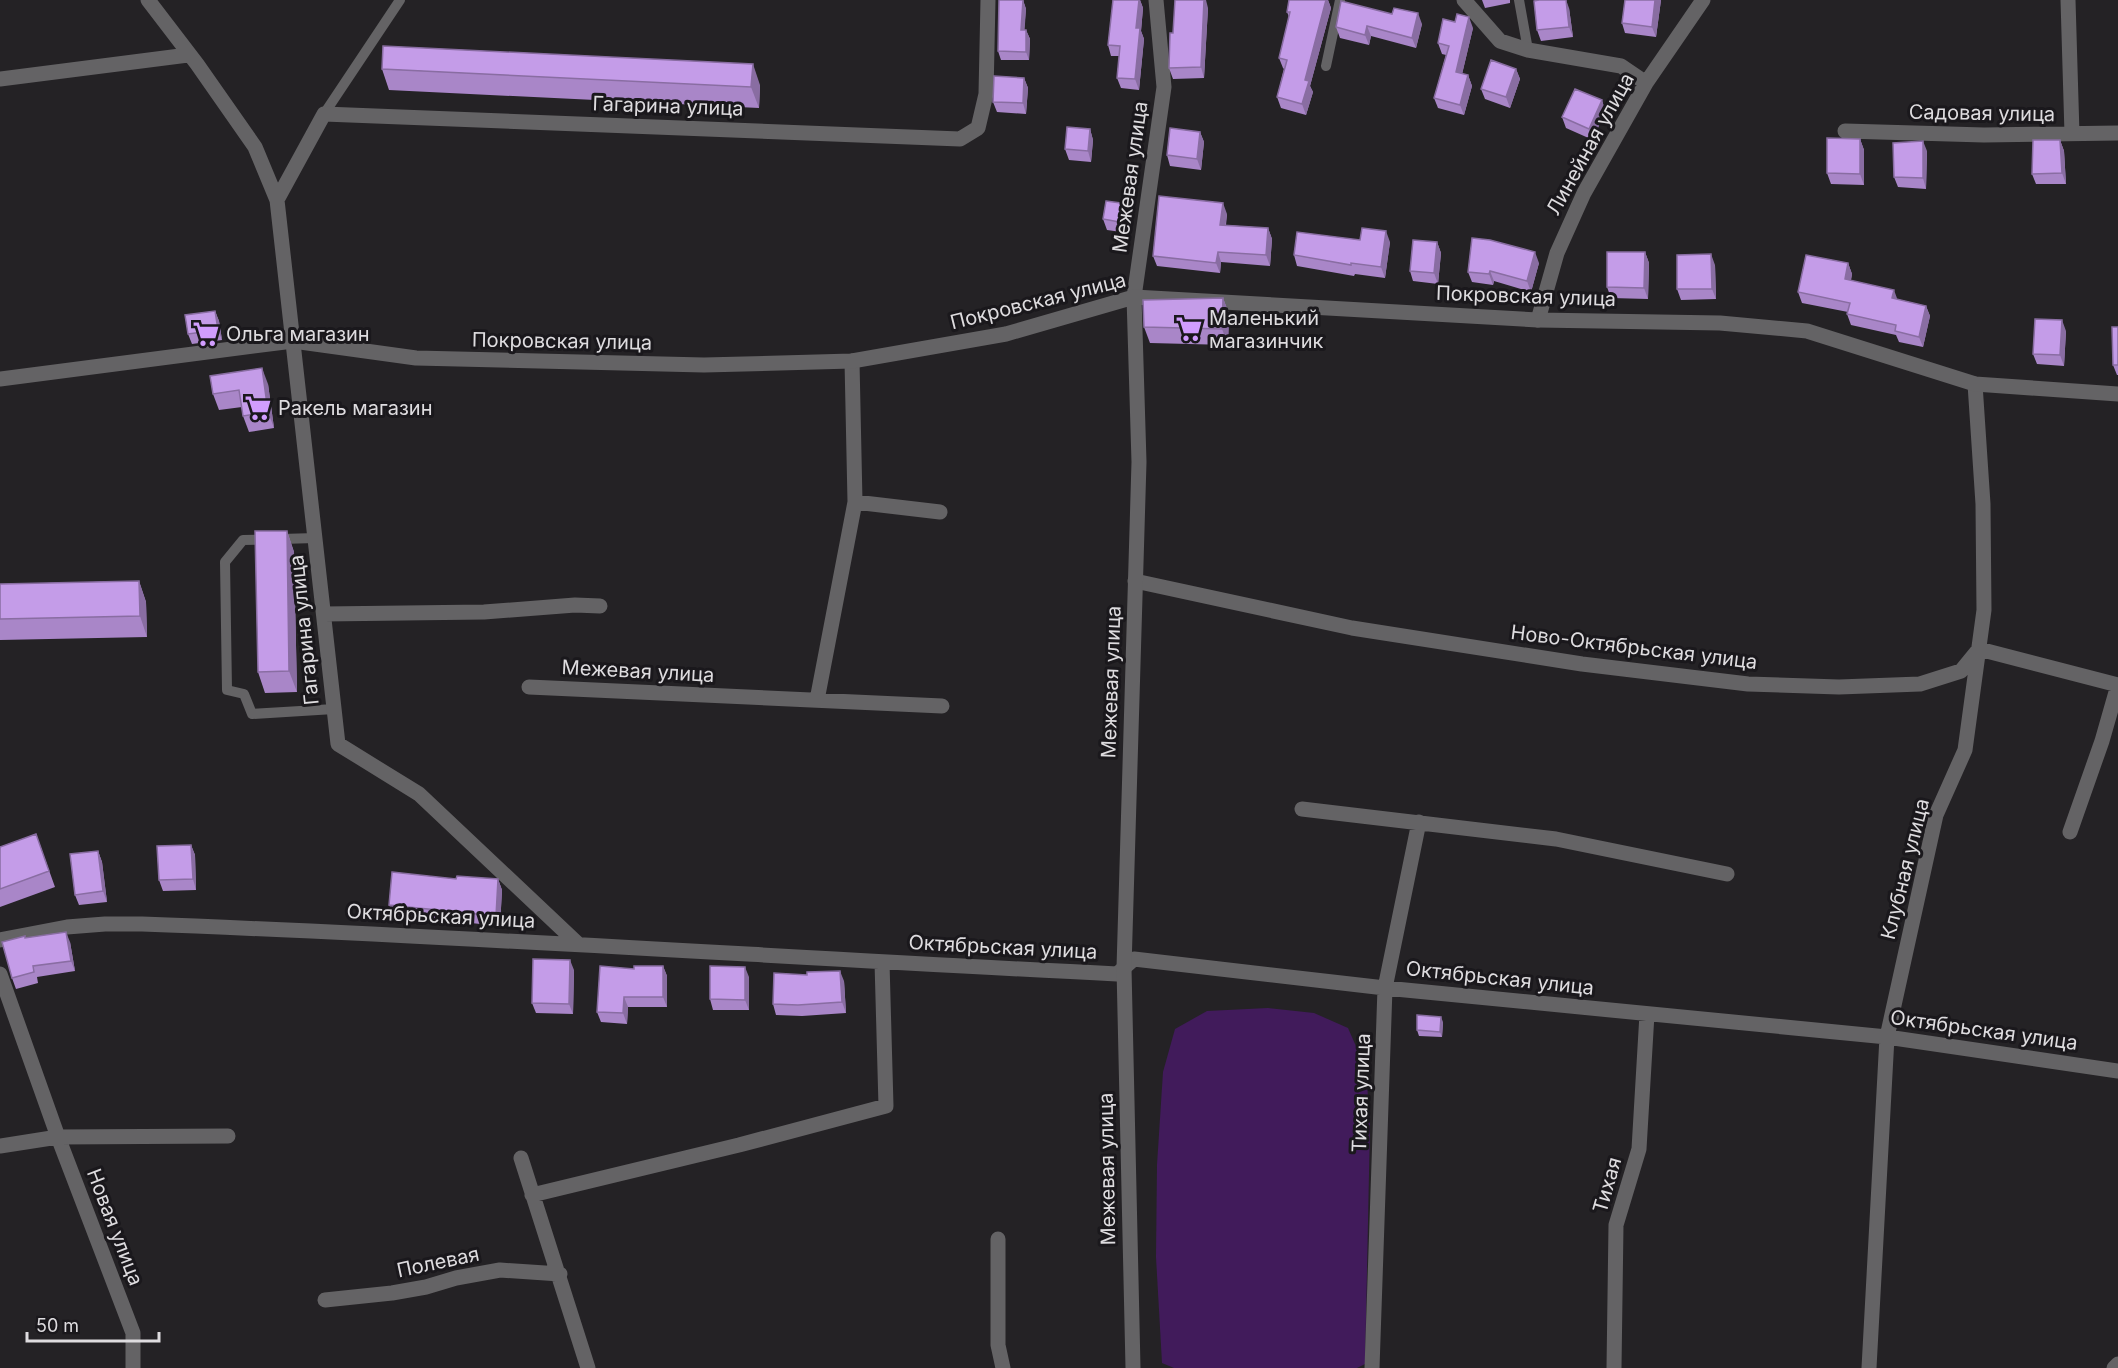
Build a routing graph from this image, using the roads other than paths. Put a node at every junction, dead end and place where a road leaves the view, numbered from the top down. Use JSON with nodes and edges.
{"nodes":[{"id":1,"x":148,"y":0,"type":"edge"},
{"id":2,"x":400,"y":0,"type":"edge"},
{"id":3,"x":988,"y":0,"type":"edge"},
{"id":4,"x":1156,"y":0,"type":"edge"},
{"id":5,"x":1340,"y":0,"type":"edge"},
{"id":6,"x":1464,"y":0,"type":"edge"},
{"id":7,"x":1519,"y":0,"type":"edge"},
{"id":8,"x":1703,"y":0,"type":"edge"},
{"id":9,"x":2068,"y":0,"type":"edge"},
{"id":10,"x":1528,"y":50,"type":"junction"},
{"id":11,"x":189,"y":55,"type":"junction"},
{"id":12,"x":1326,"y":66,"type":"dead end"},
{"id":13,"x":0,"y":79,"type":"edge"},
{"id":14,"x":1646,"y":83,"type":"junction"},
{"id":15,"x":324,"y":114,"type":"junction"},
{"id":16,"x":1845,"y":131,"type":"dead end"},
{"id":17,"x":2073,"y":134,"type":"junction"},
{"id":18,"x":2118,"y":134,"type":"edge"},
{"id":19,"x":277,"y":200,"type":"junction"},
{"id":20,"x":1134,"y":297,"type":"junction"},
{"id":21,"x":1538,"y":320,"type":"junction"},
{"id":22,"x":293,"y":341,"type":"junction"},
{"id":23,"x":852,"y":361,"type":"junction"},
{"id":24,"x":0,"y":379,"type":"edge"},
{"id":25,"x":1976,"y":384,"type":"junction"},
{"id":26,"x":2118,"y":394,"type":"edge"},
{"id":27,"x":855,"y":502,"type":"junction"},
{"id":28,"x":940,"y":512,"type":"dead end"},
{"id":29,"x":316,"y":538,"type":"junction"},
{"id":30,"x":1135,"y":581,"type":"junction"},
{"id":31,"x":600,"y":606,"type":"dead end"},
{"id":32,"x":324,"y":614,"type":"junction"},
{"id":33,"x":1979,"y":649,"type":"junction"},
{"id":34,"x":2118,"y":685,"type":"edge"},
{"id":35,"x":530,"y":687,"type":"dead end"},
{"id":36,"x":817,"y":700,"type":"junction"},
{"id":37,"x":942,"y":706,"type":"dead end"},
{"id":38,"x":334,"y":709,"type":"junction"},
{"id":39,"x":1302,"y":810,"type":"dead end"},
{"id":40,"x":1419,"y":822,"type":"junction"},
{"id":41,"x":2070,"y":832,"type":"dead end"},
{"id":42,"x":1727,"y":874,"type":"dead end"},
{"id":43,"x":0,"y":940,"type":"edge"},
{"id":44,"x":577,"y":943,"type":"junction"},
{"id":45,"x":882,"y":962,"type":"junction"},
{"id":46,"x":1124,"y":968,"type":"junction"},
{"id":47,"x":0,"y":974,"type":"edge"},
{"id":48,"x":1386,"y":988,"type":"junction"},
{"id":49,"x":1647,"y":1014,"type":"junction"},
{"id":50,"x":1887,"y":1037,"type":"junction"},
{"id":51,"x":2118,"y":1071,"type":"edge"},
{"id":52,"x":228,"y":1136,"type":"dead end"},
{"id":53,"x":58,"y":1137,"type":"junction"},
{"id":54,"x":0,"y":1146,"type":"edge"},
{"id":55,"x":522,"y":1158,"type":"dead end"},
{"id":56,"x":532,"y":1195,"type":"junction"},
{"id":57,"x":998,"y":1239,"type":"dead end"},
{"id":58,"x":560,"y":1274,"type":"junction"},
{"id":59,"x":325,"y":1300,"type":"dead end"},
{"id":60,"x":2118,"y":1364,"type":"edge"},
{"id":61,"x":133,"y":1368,"type":"edge"},
{"id":62,"x":588,"y":1368,"type":"edge"},
{"id":63,"x":1003,"y":1368,"type":"edge"},
{"id":64,"x":1133,"y":1368,"type":"edge"},
{"id":65,"x":1372,"y":1368,"type":"edge"},
{"id":66,"x":1614,"y":1368,"type":"edge"},
{"id":67,"x":1869,"y":1368,"type":"edge"},
{"id":68,"x":2114,"y":1368,"type":"edge"}],
"edges":[{"from":1,"to":11,"type":"street","name":"Гагарина улица"},
{"from":2,"to":15,"type":"lane"},
{"from":3,"to":15,"type":"street","name":"Гагарина улица"},
{"from":4,"to":20,"type":"street","name":"Межевая улица"},
{"from":5,"to":12,"type":"lane"},
{"from":6,"to":10,"type":"street"},
{"from":7,"to":10,"type":"lane"},
{"from":8,"to":14,"type":"street","name":"Линейная улица"},
{"from":9,"to":17,"type":"street"},
{"from":10,"to":14,"type":"street"},
{"from":11,"to":13,"type":"street"},
{"from":11,"to":19,"type":"street","name":"Гагарина улица"},
{"from":14,"to":21,"type":"street","name":"Линейная улица"},
{"from":15,"to":19,"type":"street"},
{"from":16,"to":17,"type":"street","name":"Садовая улица"},
{"from":17,"to":18,"type":"street","name":"Садовая улица"},
{"from":19,"to":22,"type":"street","name":"Гагарина улица"},
{"from":20,"to":21,"type":"street","name":"Покровская улица"},
{"from":20,"to":23,"type":"street","name":"Покровская улица"},
{"from":20,"to":30,"type":"street","name":"Межевая улица"},
{"from":21,"to":25,"type":"street","name":"Покровская улица"},
{"from":22,"to":23,"type":"street","name":"Покровская улица"},
{"from":22,"to":24,"type":"street","name":"Покровская улица"},
{"from":22,"to":29,"type":"street","name":"Гагарина улица"},
{"from":23,"to":27,"type":"street"},
{"from":25,"to":26,"type":"street","name":"Покровская улица"},
{"from":25,"to":33,"type":"street","name":"Клубная улица"},
{"from":27,"to":28,"type":"street"},
{"from":27,"to":36,"type":"street"},
{"from":29,"to":32,"type":"street","name":"Гагарина улица"},
{"from":29,"to":38,"type":"lane"},
{"from":30,"to":33,"type":"street","name":"Ново-Октябрьская улица"},
{"from":30,"to":46,"type":"street","name":"Межевая улица"},
{"from":31,"to":32,"type":"street"},
{"from":32,"to":38,"type":"street","name":"Гагарина улица"},
{"from":33,"to":34,"type":"street"},
{"from":33,"to":50,"type":"street","name":"Клубная улица"},
{"from":34,"to":41,"type":"street"},
{"from":35,"to":36,"type":"street","name":"Межевая улица"},
{"from":36,"to":37,"type":"street","name":"Межевая улица"},
{"from":38,"to":44,"type":"street","name":"Гагарина улица"},
{"from":39,"to":40,"type":"street"},
{"from":40,"to":42,"type":"street"},
{"from":40,"to":48,"type":"street","name":"Тихая улица"},
{"from":43,"to":44,"type":"street","name":"Октябрьская улица"},
{"from":44,"to":45,"type":"street","name":"Октябрьская улица"},
{"from":45,"to":46,"type":"street","name":"Октябрьская улица"},
{"from":45,"to":56,"type":"street","name":"Октябрьская улица"},
{"from":46,"to":48,"type":"street","name":"Октябрьская улица"},
{"from":46,"to":64,"type":"street","name":"Межевая улица"},
{"from":47,"to":53,"type":"street","name":"Новая улица"},
{"from":48,"to":49,"type":"street","name":"Октябрьская улица"},
{"from":48,"to":65,"type":"street","name":"Тихая улица"},
{"from":49,"to":50,"type":"street","name":"Октябрьская улица"},
{"from":49,"to":66,"type":"street","name":"Тихая"},
{"from":50,"to":51,"type":"street","name":"Октябрьская улица"},
{"from":50,"to":67,"type":"street","name":"Клубная улица"},
{"from":52,"to":53,"type":"street","name":"Новая улица"},
{"from":53,"to":54,"type":"street","name":"Новая улица"},
{"from":53,"to":61,"type":"street","name":"Новая улица"},
{"from":55,"to":56,"type":"street"},
{"from":56,"to":58,"type":"street"},
{"from":57,"to":63,"type":"street"},
{"from":58,"to":59,"type":"street","name":"Полевая"},
{"from":58,"to":62,"type":"street"},
{"from":60,"to":68,"type":"street"}]}
